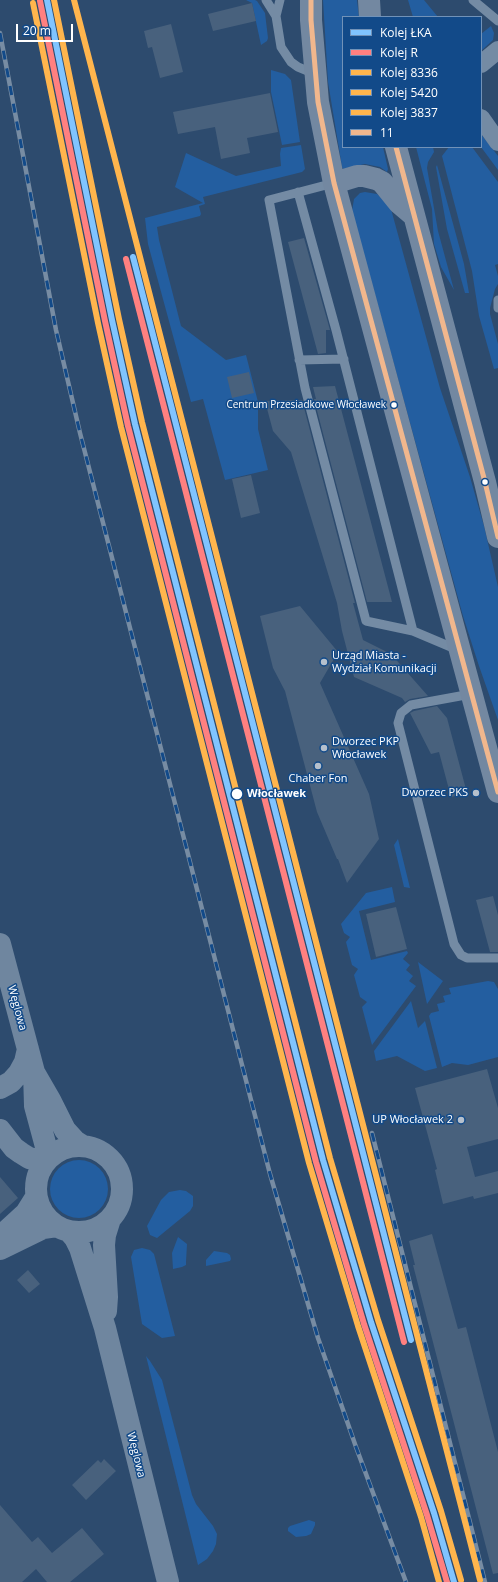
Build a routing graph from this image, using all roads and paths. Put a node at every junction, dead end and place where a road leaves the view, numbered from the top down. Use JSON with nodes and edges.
{"nodes":[{"id":1,"x":266,"y":0,"type":"edge"},
{"id":2,"x":280,"y":0,"type":"edge"},
{"id":3,"x":311,"y":0,"type":"edge"},
{"id":4,"x":369,"y":0,"type":"edge"},
{"id":5,"x":473,"y":0,"type":"edge"},
{"id":6,"x":276,"y":16,"type":"junction"},
{"id":7,"x":370,"y":16,"type":"edge"},
{"id":8,"x":498,"y":21,"type":"edge"},
{"id":9,"x":498,"y":50,"type":"edge"},
{"id":10,"x":482,"y":63,"type":"edge"},
{"id":11,"x":316,"y":74,"type":"junction"},
{"id":12,"x":482,"y":119,"type":"edge"},
{"id":13,"x":498,"y":142,"type":"edge"},
{"id":14,"x":399,"y":151,"type":"edge"},
{"id":15,"x":334,"y":183,"type":"junction"},
{"id":16,"x":298,"y":192,"type":"junction"},
{"id":17,"x":412,"y":214,"type":"junction"},
{"id":18,"x":498,"y":300,"type":"edge"},
{"id":19,"x":498,"y":308,"type":"edge"},
{"id":20,"x":344,"y":359,"type":"junction"},
{"id":21,"x":299,"y":360,"type":"junction"},
{"id":22,"x":498,"y":537,"type":"edge"},
{"id":23,"x":413,"y":631,"type":"junction"},
{"id":24,"x":460,"y":650,"type":"junction"},
{"id":25,"x":471,"y":694,"type":"junction"},
{"id":26,"x":498,"y":792,"type":"edge"},
{"id":27,"x":0,"y":944,"type":"edge"},
{"id":28,"x":498,"y":958,"type":"edge"},
{"id":29,"x":28,"y":1049,"type":"junction"},
{"id":30,"x":34,"y":1072,"type":"junction"},
{"id":31,"x":0,"y":1088,"type":"edge"},
{"id":32,"x":0,"y":1130,"type":"edge"},
{"id":33,"x":83,"y":1146,"type":"junction"},
{"id":34,"x":47,"y":1160,"type":"junction"},
{"id":35,"x":36,"y":1197,"type":"junction"},
{"id":36,"x":110,"y":1219,"type":"junction"},
{"id":37,"x":63,"y":1229,"type":"junction"},
{"id":38,"x":0,"y":1237,"type":"edge"},
{"id":39,"x":0,"y":1250,"type":"edge"},
{"id":40,"x":105,"y":1328,"type":"junction"},
{"id":41,"x":168,"y":1582,"type":"edge"}],
"edges":[{"from":1,"to":6,"type":"lane"},
{"from":2,"to":6,"type":"lane"},
{"from":3,"to":11,"type":"main road"},
{"from":4,"to":7,"type":"main road"},
{"from":5,"to":8,"type":"lane"},
{"from":6,"to":11,"type":"lane"},
{"from":9,"to":10,"type":"street"},
{"from":11,"to":15,"type":"main road"},
{"from":12,"to":13,"type":"street"},
{"from":14,"to":17,"type":"main road"},
{"from":15,"to":16,"type":"lane"},
{"from":15,"to":17,"type":"main road"},
{"from":15,"to":24,"type":"main road"},
{"from":16,"to":20,"type":"lane"},
{"from":16,"to":21,"type":"lane"},
{"from":17,"to":22,"type":"main road"},
{"from":18,"to":19,"type":"lane"},
{"from":20,"to":21,"type":"lane"},
{"from":20,"to":23,"type":"lane"},
{"from":21,"to":23,"type":"lane"},
{"from":23,"to":24,"type":"lane"},
{"from":24,"to":25,"type":"main road"},
{"from":25,"to":26,"type":"main road"},
{"from":25,"to":28,"type":"lane"},
{"from":27,"to":29,"type":"street","name":"Węglowa"},
{"from":29,"to":30,"type":"street","name":"Węglowa"},
{"from":29,"to":31,"type":"street"},
{"from":30,"to":33,"type":"street","name":"Węglowa"},
{"from":30,"to":34,"type":"street","name":"Węglowa"},
{"from":32,"to":34,"type":"street"},
{"from":33,"to":34,"type":"street"},
{"from":33,"to":36,"type":"street"},
{"from":34,"to":35,"type":"street"},
{"from":35,"to":37,"type":"street"},
{"from":35,"to":38,"type":"street"},
{"from":36,"to":37,"type":"street"},
{"from":36,"to":40,"type":"street","name":"Węglowa"},
{"from":37,"to":39,"type":"street"},
{"from":37,"to":40,"type":"street","name":"Węglowa"},
{"from":40,"to":41,"type":"street","name":"Węglowa"}]}
